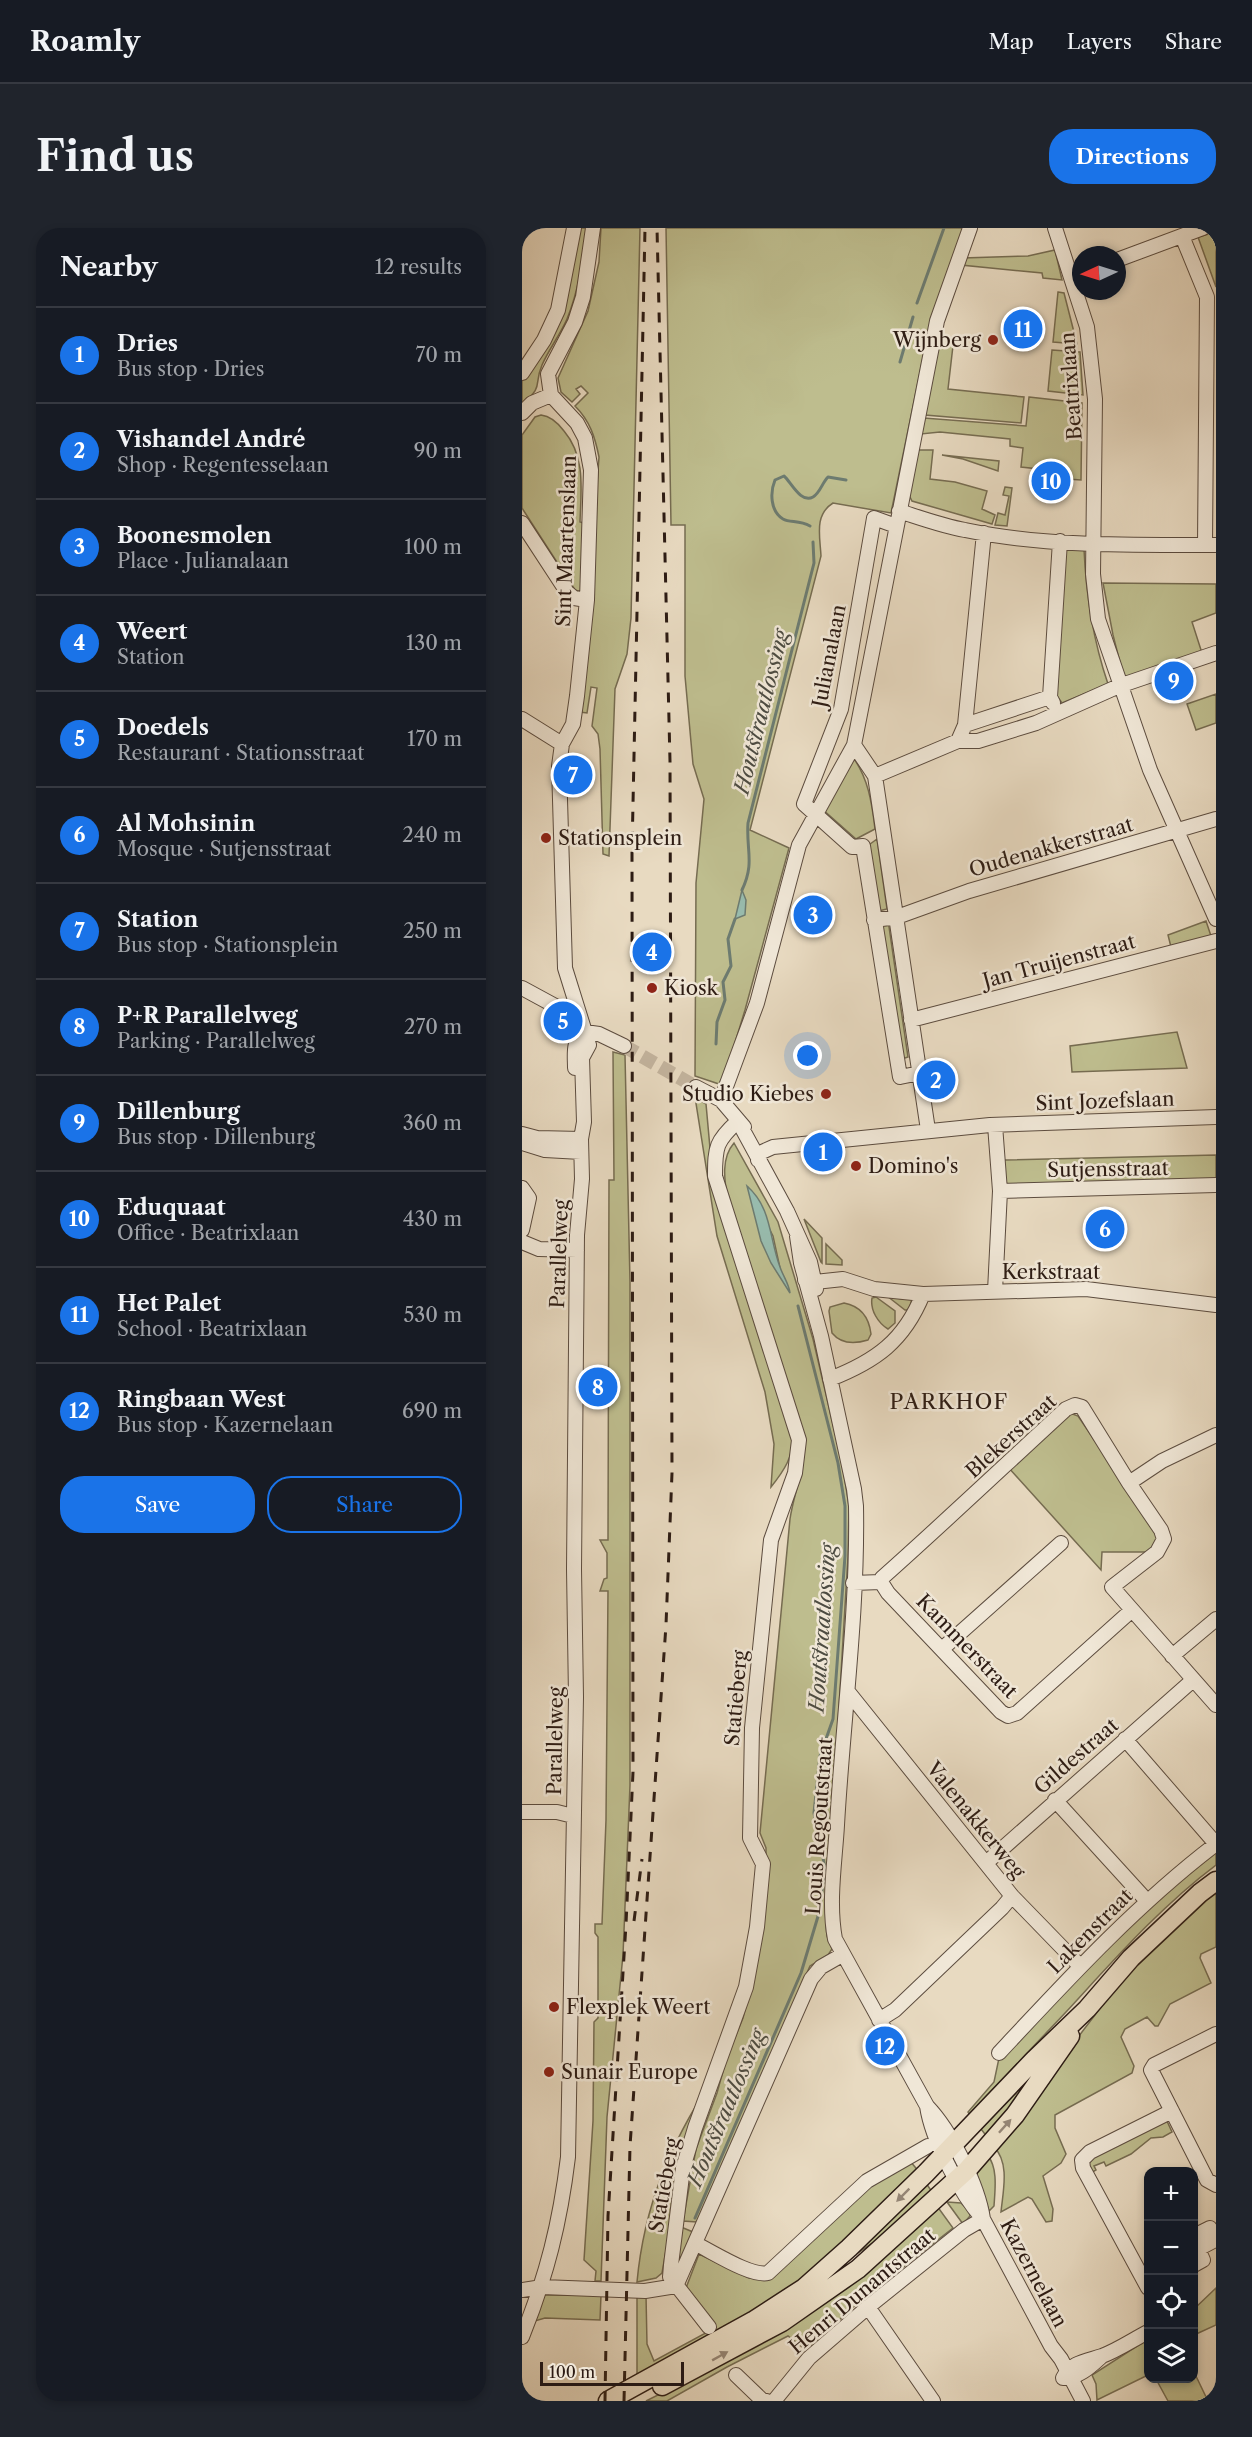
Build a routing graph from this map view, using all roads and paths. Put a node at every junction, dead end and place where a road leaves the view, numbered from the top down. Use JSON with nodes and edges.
{"nodes":[{"id":1,"x":574,"y":228,"type":"edge"},
{"id":2,"x":593,"y":228,"type":"edge"},
{"id":3,"x":970,"y":228,"type":"edge"},
{"id":4,"x":1055,"y":228,"type":"edge"},
{"id":5,"x":1203,"y":228,"type":"edge"},
{"id":6,"x":1182,"y":236,"type":"junction"},
{"id":7,"x":1126,"y":257,"type":"edge"},
{"id":8,"x":1072,"y":264,"type":"edge"},
{"id":9,"x":1211,"y":297,"type":"edge"},
{"id":10,"x":1082,"y":300,"type":"edge"},
{"id":11,"x":522,"y":373,"type":"edge"},
{"id":12,"x":551,"y":395,"type":"junction"},
{"id":13,"x":522,"y":413,"type":"edge"},
{"id":14,"x":899,"y":511,"type":"junction"},
{"id":15,"x":522,"y":523,"type":"edge"},
{"id":16,"x":896,"y":526,"type":"junction"},
{"id":17,"x":984,"y":533,"type":"junction"},
{"id":18,"x":1060,"y":541,"type":"junction"},
{"id":19,"x":1094,"y":545,"type":"junction"},
{"id":20,"x":1210,"y":545,"type":"edge"},
{"id":21,"x":587,"y":600,"type":"junction"},
{"id":22,"x":1216,"y":653,"type":"edge"},
{"id":23,"x":1119,"y":686,"type":"junction"},
{"id":24,"x":1050,"y":698,"type":"junction"},
{"id":25,"x":1059,"y":713,"type":"junction"},
{"id":26,"x":522,"y":719,"type":"edge"},
{"id":27,"x":965,"y":725,"type":"junction"},
{"id":28,"x":958,"y":741,"type":"junction"},
{"id":29,"x":562,"y":744,"type":"junction"},
{"id":30,"x":854,"y":745,"type":"junction"},
{"id":31,"x":875,"y":776,"type":"junction"},
{"id":32,"x":815,"y":814,"type":"junction"},
{"id":33,"x":1216,"y":819,"type":"edge"},
{"id":34,"x":1178,"y":830,"type":"junction"},
{"id":35,"x":884,"y":836,"type":"junction"},
{"id":36,"x":863,"y":846,"type":"junction"},
{"id":37,"x":897,"y":917,"type":"junction"},
{"id":38,"x":1216,"y":919,"type":"edge"},
{"id":39,"x":874,"y":920,"type":"junction"},
{"id":40,"x":1216,"y":941,"type":"edge"},
{"id":41,"x":522,"y":988,"type":"edge"},
{"id":42,"x":911,"y":1020,"type":"junction"},
{"id":43,"x":585,"y":1033,"type":"junction"},
{"id":44,"x":618,"y":1042,"type":"tunnel mouth"},
{"id":45,"x":920,"y":1073,"type":"junction"},
{"id":46,"x":696,"y":1087,"type":"tunnel mouth"},
{"id":47,"x":721,"y":1100,"type":"junction"},
{"id":48,"x":1216,"y":1117,"type":"edge"},
{"id":49,"x":738,"y":1121,"type":"junction"},
{"id":50,"x":995,"y":1125,"type":"junction"},
{"id":51,"x":928,"y":1130,"type":"junction"},
{"id":52,"x":522,"y":1134,"type":"edge"},
{"id":53,"x":522,"y":1143,"type":"edge"},
{"id":54,"x":581,"y":1145,"type":"junction"},
{"id":55,"x":766,"y":1155,"type":"junction"},
{"id":56,"x":1216,"y":1185,"type":"edge"},
{"id":57,"x":522,"y":1188,"type":"edge"},
{"id":58,"x":1000,"y":1191,"type":"junction"},
{"id":59,"x":522,"y":1230,"type":"edge"},
{"id":60,"x":522,"y":1242,"type":"edge"},
{"id":61,"x":577,"y":1250,"type":"junction"},
{"id":62,"x":812,"y":1279,"type":"junction"},
{"id":63,"x":995,"y":1291,"type":"junction"},
{"id":64,"x":923,"y":1294,"type":"junction"},
{"id":65,"x":1216,"y":1305,"type":"edge"},
{"id":66,"x":830,"y":1379,"type":"junction"},
{"id":67,"x":1214,"y":1440,"type":"edge"},
{"id":68,"x":1129,"y":1483,"type":"junction"},
{"id":69,"x":1061,"y":1543,"type":"dead end"},
{"id":70,"x":881,"y":1582,"type":"junction"},
{"id":71,"x":853,"y":1583,"type":"junction"},
{"id":72,"x":1132,"y":1610,"type":"junction"},
{"id":73,"x":1216,"y":1619,"type":"edge"},
{"id":74,"x":942,"y":1649,"type":"junction"},
{"id":75,"x":1172,"y":1656,"type":"junction"},
{"id":76,"x":1193,"y":1680,"type":"junction"},
{"id":77,"x":849,"y":1693,"type":"junction"},
{"id":78,"x":1216,"y":1705,"type":"edge"},
{"id":79,"x":1125,"y":1739,"type":"junction"},
{"id":80,"x":1055,"y":1800,"type":"junction"},
{"id":81,"x":522,"y":1812,"type":"edge"},
{"id":82,"x":573,"y":1816,"type":"junction"},
{"id":83,"x":1216,"y":1844,"type":"edge"},
{"id":84,"x":986,"y":1863,"type":"junction"},
{"id":85,"x":1216,"y":1881,"type":"edge"},
{"id":86,"x":1012,"y":1896,"type":"junction"},
{"id":87,"x":1147,"y":1901,"type":"junction"},
{"id":88,"x":842,"y":1955,"type":"junction"},
{"id":89,"x":1080,"y":1966,"type":"junction"},
{"id":90,"x":1087,"y":2009,"type":"junction"},
{"id":91,"x":879,"y":2020,"type":"junction"},
{"id":92,"x":1216,"y":2034,"type":"edge"},
{"id":93,"x":999,"y":2053,"type":"dead end"},
{"id":94,"x":1172,"y":2111,"type":"junction"},
{"id":95,"x":941,"y":2148,"type":"junction"},
{"id":96,"x":962,"y":2175,"type":"junction"},
{"id":97,"x":1216,"y":2185,"type":"edge"},
{"id":98,"x":983,"y":2219,"type":"junction"},
{"id":99,"x":696,"y":2244,"type":"junction"},
{"id":100,"x":1198,"y":2248,"type":"edge"},
{"id":101,"x":1198,"y":2263,"type":"edge"},
{"id":102,"x":1144,"y":2279,"type":"edge"},
{"id":103,"x":676,"y":2286,"type":"junction"},
{"id":104,"x":542,"y":2287,"type":"junction"},
{"id":105,"x":522,"y":2290,"type":"edge"},
{"id":106,"x":868,"y":2307,"type":"junction"},
{"id":107,"x":709,"y":2326,"type":"dead end"},
{"id":108,"x":1144,"y":2335,"type":"edge"},
{"id":109,"x":522,"y":2337,"type":"edge"},
{"id":110,"x":736,"y":2375,"type":"dead end"},
{"id":111,"x":1067,"y":2375,"type":"junction"},
{"id":112,"x":608,"y":2401,"type":"edge"},
{"id":113,"x":632,"y":2401,"type":"edge"},
{"id":114,"x":767,"y":2401,"type":"edge"},
{"id":115,"x":774,"y":2401,"type":"edge"},
{"id":116,"x":933,"y":2401,"type":"edge"},
{"id":117,"x":1075,"y":2401,"type":"edge"},
{"id":118,"x":1083,"y":2401,"type":"edge"}],
"edges":[{"from":1,"to":11,"type":"street"},
{"from":2,"to":12,"type":"street"},
{"from":3,"to":14,"type":"street","name":"Julianalaan"},
{"from":4,"to":8,"type":"street","name":"Beatrixlaan"},
{"from":5,"to":6,"type":"street"},
{"from":6,"to":7,"type":"street"},
{"from":6,"to":9,"type":"street"},
{"from":9,"to":20,"type":"street"},
{"from":10,"to":19,"type":"street","name":"Beatrixlaan"},
{"from":12,"to":13,"type":"street"},
{"from":12,"to":21,"type":"street","name":"Sint Maartenslaan"},
{"from":14,"to":16,"type":"street","name":"Julianalaan"},
{"from":14,"to":17,"type":"street"},
{"from":15,"to":21,"type":"street"},
{"from":16,"to":30,"type":"street","name":"Julianalaan"},
{"from":16,"to":32,"type":"street","name":"Julianalaan"},
{"from":17,"to":18,"type":"street"},
{"from":17,"to":27,"type":"street"},
{"from":18,"to":19,"type":"street"},
{"from":18,"to":24,"type":"street"},
{"from":19,"to":20,"type":"street"},
{"from":19,"to":23,"type":"street","name":"Beatrixlaan"},
{"from":21,"to":29,"type":"street","name":"Sint Maartenslaan"},
{"from":22,"to":23,"type":"street"},
{"from":23,"to":25,"type":"street"},
{"from":23,"to":34,"type":"street","name":"Beatrixlaan"},
{"from":24,"to":25,"type":"street"},
{"from":24,"to":27,"type":"street"},
{"from":25,"to":28,"type":"street"},
{"from":26,"to":29,"type":"street"},
{"from":27,"to":28,"type":"street"},
{"from":28,"to":31,"type":"street"},
{"from":29,"to":43,"type":"street"},
{"from":30,"to":31,"type":"street"},
{"from":30,"to":32,"type":"street","name":"Julianalaan"},
{"from":31,"to":35,"type":"street"},
{"from":32,"to":36,"type":"street"},
{"from":32,"to":47,"type":"street","name":"Julianalaan"},
{"from":33,"to":34,"type":"street","name":"Oudenakkerstraat"},
{"from":34,"to":37,"type":"street","name":"Oudenakkerstraat"},
{"from":34,"to":38,"type":"street","name":"Beatrixlaan"},
{"from":35,"to":36,"type":"street"},
{"from":35,"to":37,"type":"street"},
{"from":36,"to":39,"type":"street"},
{"from":37,"to":39,"type":"street","name":"Oudenakkerstraat"},
{"from":37,"to":42,"type":"street"},
{"from":39,"to":45,"type":"street"},
{"from":40,"to":42,"type":"street","name":"Jan Truijenstraat"},
{"from":41,"to":43,"type":"street"},
{"from":42,"to":45,"type":"street"},
{"from":43,"to":44,"type":"street"},
{"from":43,"to":54,"type":"street","name":"Parallelweg"},
{"from":45,"to":51,"type":"street"},
{"from":46,"to":47,"type":"street","name":"Louis Regoutstraat"},
{"from":47,"to":49,"type":"street","name":"Louis Regoutstraat"},
{"from":48,"to":50,"type":"street","name":"Sint Jozefslaan"},
{"from":49,"to":55,"type":"street","name":"Louis Regoutstraat"},
{"from":49,"to":103,"type":"street","name":"Statieberg"},
{"from":50,"to":51,"type":"street","name":"Sint Jozefslaan"},
{"from":50,"to":58,"type":"street"},
{"from":51,"to":55,"type":"street","name":"Sint Jozefslaan"},
{"from":52,"to":54,"type":"street"},
{"from":53,"to":54,"type":"street"},
{"from":54,"to":61,"type":"street","name":"Parallelweg"},
{"from":55,"to":62,"type":"street","name":"Louis Regoutstraat"},
{"from":56,"to":58,"type":"street","name":"Sutjensstraat"},
{"from":57,"to":59,"type":"street"},
{"from":58,"to":63,"type":"street"},
{"from":60,"to":61,"type":"street"},
{"from":61,"to":82,"type":"street","name":"Parallelweg"},
{"from":62,"to":64,"type":"street","name":"Kerkstraat"},
{"from":62,"to":66,"type":"street","name":"Louis Regoutstraat"},
{"from":63,"to":64,"type":"street","name":"Kerkstraat"},
{"from":63,"to":65,"type":"street","name":"Kerkstraat"},
{"from":64,"to":66,"type":"street"},
{"from":66,"to":71,"type":"street","name":"Louis Regoutstraat"},
{"from":67,"to":68,"type":"street"},
{"from":68,"to":70,"type":"street","name":"Blekerstraat"},
{"from":68,"to":72,"type":"street","name":"Blekerstraat"},
{"from":69,"to":74,"type":"street"},
{"from":70,"to":71,"type":"street"},
{"from":70,"to":74,"type":"street","name":"Kammerstraat"},
{"from":71,"to":77,"type":"street","name":"Louis Regoutstraat"},
{"from":72,"to":74,"type":"street","name":"Kammerstraat"},
{"from":72,"to":75,"type":"street"},
{"from":73,"to":75,"type":"street"},
{"from":75,"to":76,"type":"street"},
{"from":76,"to":78,"type":"street"},
{"from":76,"to":79,"type":"street","name":"Gildestraat"},
{"from":77,"to":84,"type":"street","name":"Valenakkerweg"},
{"from":77,"to":88,"type":"street","name":"Louis Regoutstraat"},
{"from":79,"to":80,"type":"street","name":"Gildestraat"},
{"from":79,"to":83,"type":"street"},
{"from":80,"to":84,"type":"street","name":"Gildestraat"},
{"from":80,"to":87,"type":"street"},
{"from":81,"to":82,"type":"street"},
{"from":82,"to":104,"type":"street","name":"Parallelweg"},
{"from":83,"to":87,"type":"street","name":"Lakenstraat"},
{"from":84,"to":86,"type":"street","name":"Valenakkerweg"},
{"from":85,"to":90,"type":"main road"},
{"from":86,"to":89,"type":"street","name":"Valenakkerweg"},
{"from":86,"to":91,"type":"street"},
{"from":87,"to":89,"type":"street","name":"Lakenstraat"},
{"from":88,"to":91,"type":"street","name":"Kazernelaan"},
{"from":88,"to":99,"type":"street"},
{"from":89,"to":93,"type":"street","name":"Lakenstraat"},
{"from":90,"to":95,"type":"main road"},
{"from":96,"to":90,"type":"main road","one_way":true},
{"from":91,"to":95,"type":"street","name":"Kazernelaan"},
{"from":92,"to":94,"type":"street"},
{"from":94,"to":97,"type":"street"},
{"from":94,"to":102,"type":"street"},
{"from":95,"to":96,"type":"street","name":"Kazernelaan"},
{"from":95,"to":99,"type":"street"},
{"from":95,"to":112,"type":"main road","one_way":true},
{"from":96,"to":98,"type":"street","name":"Kazernelaan"},
{"from":113,"to":96,"type":"main road","one_way":true},
{"from":98,"to":106,"type":"street","name":"Henri Dunantstraat"},
{"from":98,"to":111,"type":"street","name":"Kazernelaan"},
{"from":99,"to":103,"type":"street"},
{"from":100,"to":101,"type":"street"},
{"from":103,"to":104,"type":"street"},
{"from":103,"to":107,"type":"street"},
{"from":104,"to":105,"type":"street"},
{"from":104,"to":109,"type":"street","name":"Parallelweg"},
{"from":106,"to":115,"type":"street","name":"Henri Dunantstraat"},
{"from":106,"to":116,"type":"street"},
{"from":108,"to":111,"type":"street"},
{"from":110,"to":114,"type":"street"},
{"from":111,"to":117,"type":"street","name":"Kazernelaan"},
{"from":111,"to":118,"type":"street","name":"Kazernelaan"}]}
